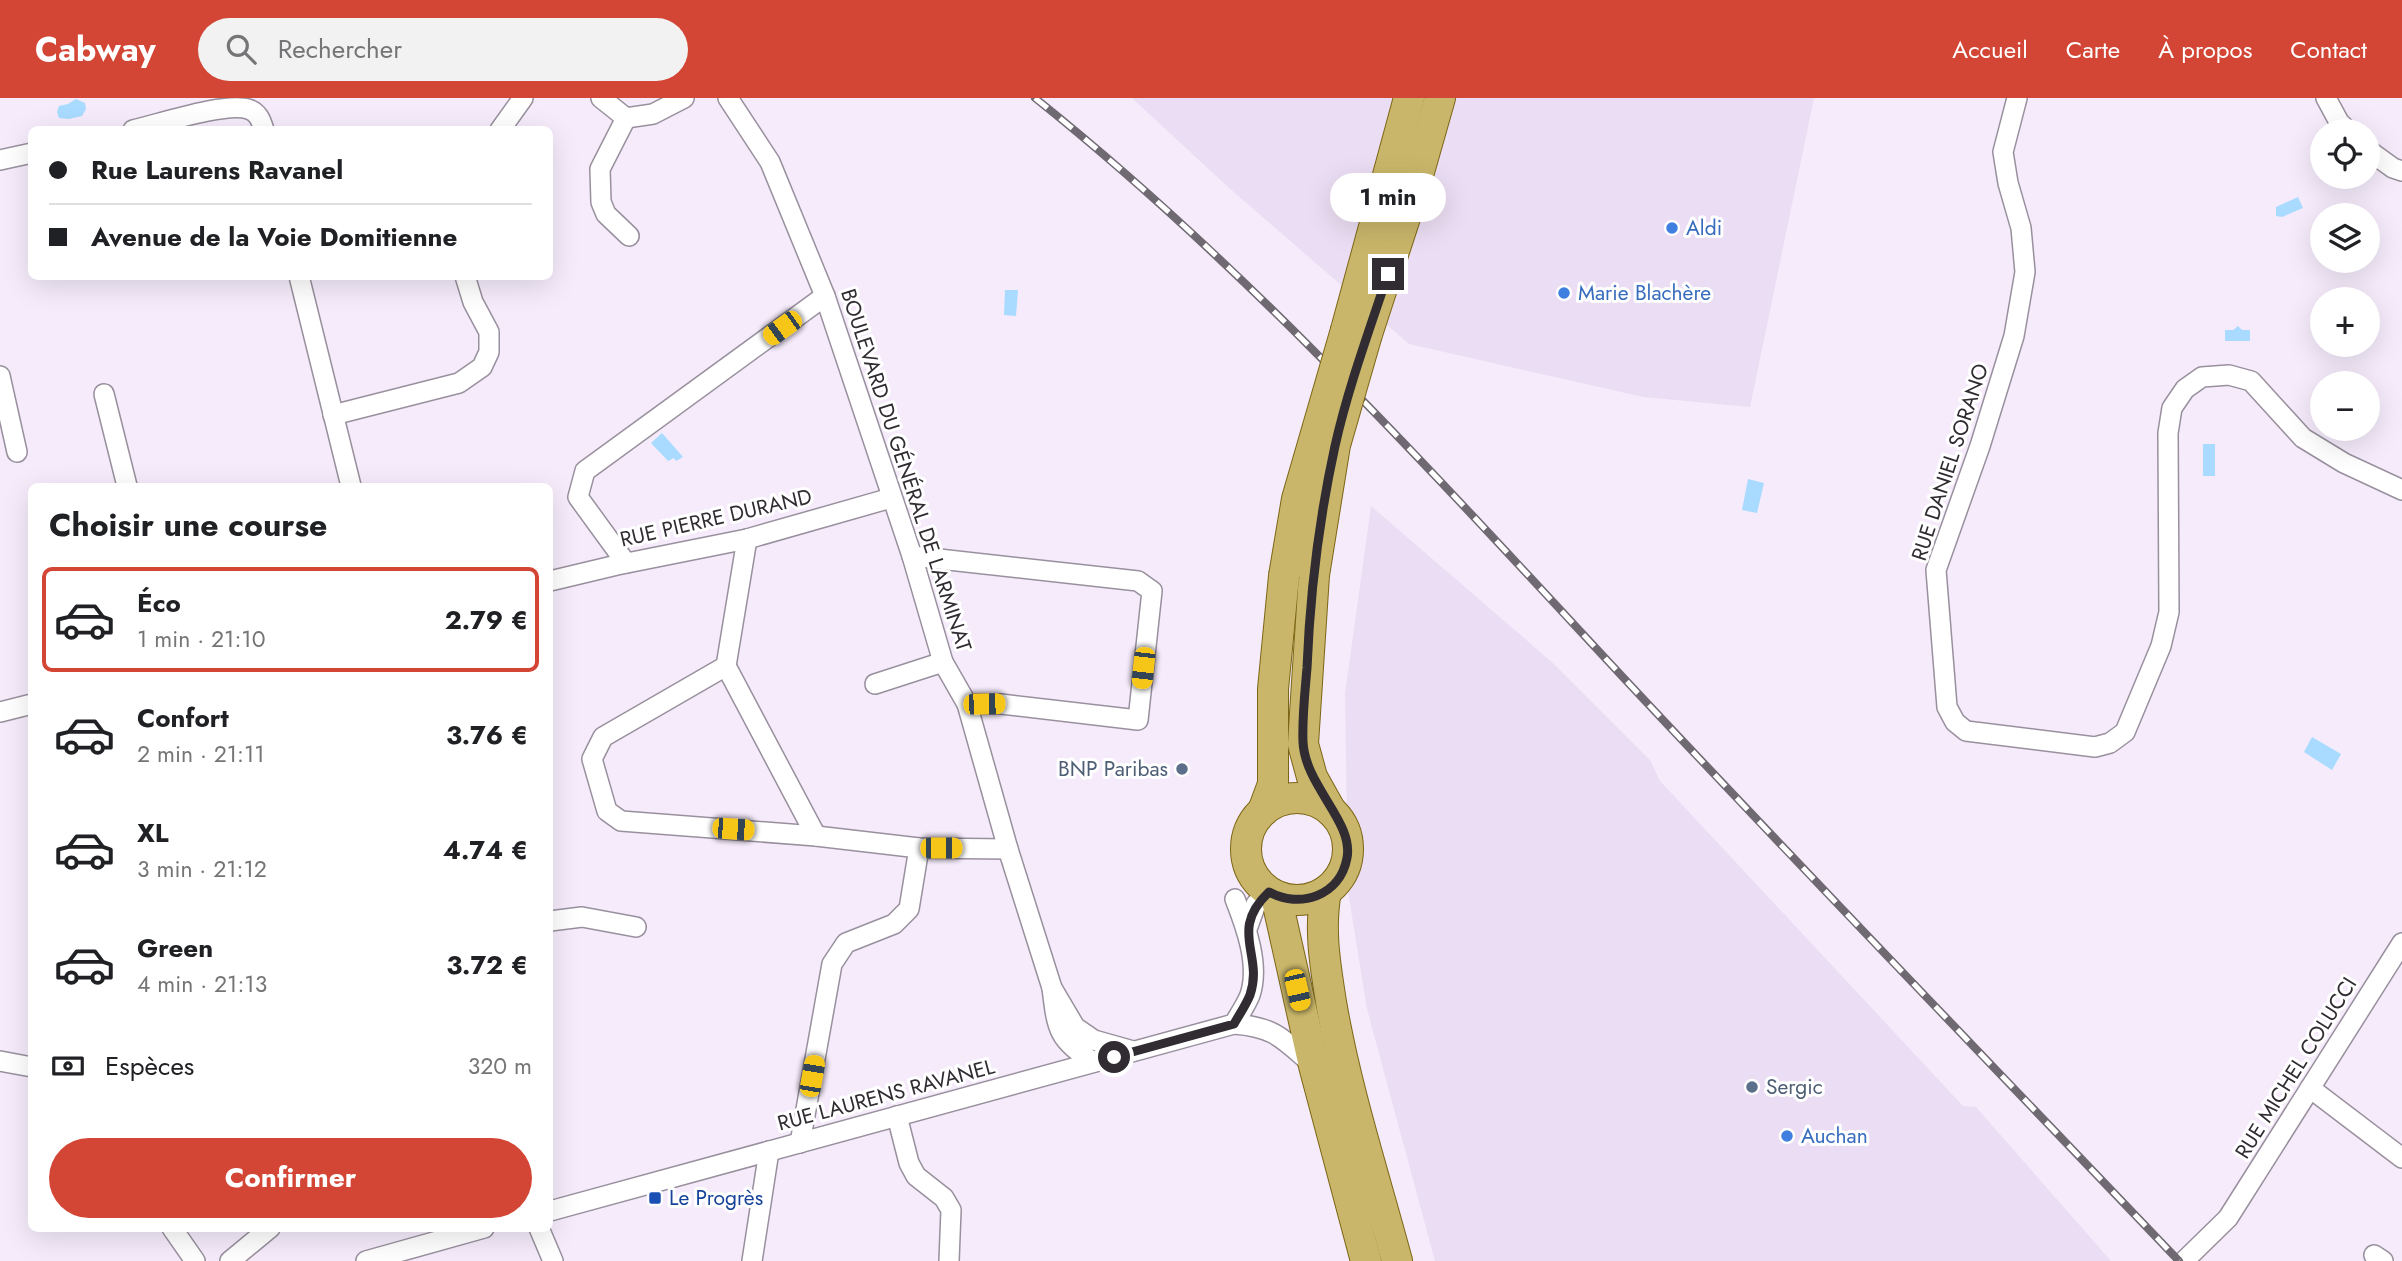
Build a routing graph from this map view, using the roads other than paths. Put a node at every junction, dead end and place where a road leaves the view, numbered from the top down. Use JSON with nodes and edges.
{"nodes":[{"id":1,"x":523,"y":98,"type":"edge"},
{"id":2,"x":601,"y":98,"type":"edge"},
{"id":3,"x":684,"y":98,"type":"edge"},
{"id":4,"x":728,"y":98,"type":"edge"},
{"id":5,"x":1409,"y":98,"type":"edge"},
{"id":6,"x":1440,"y":98,"type":"edge"},
{"id":7,"x":2017,"y":98,"type":"edge"},
{"id":8,"x":2326,"y":98,"type":"edge"},
{"id":9,"x":626,"y":118,"type":"junction"},
{"id":10,"x":2337,"y":119,"type":"edge"},
{"id":11,"x":151,"y":126,"type":"edge"},
{"id":12,"x":263,"y":126,"type":"edge"},
{"id":13,"x":503,"y":126,"type":"edge"},
{"id":14,"x":28,"y":154,"type":"edge"},
{"id":15,"x":2380,"y":159,"type":"edge"},
{"id":16,"x":0,"y":160,"type":"edge"},
{"id":17,"x":2402,"y":171,"type":"edge"},
{"id":18,"x":629,"y":236,"type":"dead end"},
{"id":19,"x":300,"y":280,"type":"edge"},
{"id":20,"x":466,"y":280,"type":"edge"},
{"id":21,"x":825,"y":296,"type":"junction"},
{"id":22,"x":1357,"y":332,"type":"junction"},
{"id":23,"x":0,"y":376,"type":"edge"},
{"id":24,"x":104,"y":394,"type":"dead end"},
{"id":25,"x":333,"y":415,"type":"junction"},
{"id":26,"x":18,"y":452,"type":"dead end"},
{"id":27,"x":126,"y":483,"type":"edge"},
{"id":28,"x":350,"y":483,"type":"edge"},
{"id":29,"x":2402,"y":490,"type":"edge"},
{"id":30,"x":891,"y":498,"type":"junction"},
{"id":31,"x":747,"y":539,"type":"junction"},
{"id":32,"x":912,"y":556,"type":"junction"},
{"id":33,"x":626,"y":563,"type":"junction"},
{"id":34,"x":553,"y":580,"type":"edge"},
{"id":35,"x":943,"y":662,"type":"junction"},
{"id":36,"x":726,"y":666,"type":"junction"},
{"id":37,"x":875,"y":684,"type":"dead end"},
{"id":38,"x":28,"y":705,"type":"edge"},
{"id":39,"x":967,"y":705,"type":"junction"},
{"id":40,"x":0,"y":712,"type":"edge"},
{"id":41,"x":1262,"y":811,"type":"junction"},
{"id":42,"x":1331,"y":811,"type":"junction"},
{"id":43,"x":816,"y":836,"type":"junction"},
{"id":44,"x":919,"y":848,"type":"junction"},
{"id":45,"x":1008,"y":849,"type":"junction"},
{"id":46,"x":1326,"y":891,"type":"junction"},
{"id":47,"x":1272,"y":894,"type":"junction"},
{"id":48,"x":1235,"y":899,"type":"dead end"},
{"id":49,"x":553,"y":920,"type":"edge"},
{"id":50,"x":636,"y":927,"type":"dead end"},
{"id":51,"x":1247,"y":929,"type":"junction"},
{"id":52,"x":2402,"y":943,"type":"edge"},
{"id":53,"x":1052,"y":988,"type":"junction"},
{"id":54,"x":1234,"y":1024,"type":"junction"},
{"id":55,"x":1134,"y":1051,"type":"junction"},
{"id":56,"x":0,"y":1061,"type":"edge"},
{"id":57,"x":1094,"y":1062,"type":"junction"},
{"id":58,"x":28,"y":1066,"type":"edge"},
{"id":59,"x":1314,"y":1066,"type":"junction"},
{"id":60,"x":2310,"y":1088,"type":"junction"},
{"id":61,"x":897,"y":1116,"type":"junction"},
{"id":62,"x":800,"y":1143,"type":"junction"},
{"id":63,"x":769,"y":1151,"type":"junction"},
{"id":64,"x":2402,"y":1158,"type":"edge"},
{"id":65,"x":553,"y":1210,"type":"edge"},
{"id":66,"x":175,"y":1232,"type":"edge"},
{"id":67,"x":265,"y":1232,"type":"edge"},
{"id":68,"x":470,"y":1232,"type":"edge"},
{"id":69,"x":541,"y":1232,"type":"edge"},
{"id":70,"x":195,"y":1261,"type":"edge"},
{"id":71,"x":230,"y":1261,"type":"edge"},
{"id":72,"x":366,"y":1261,"type":"edge"},
{"id":73,"x":553,"y":1261,"type":"edge"},
{"id":74,"x":752,"y":1261,"type":"edge"},
{"id":75,"x":948,"y":1261,"type":"edge"},
{"id":76,"x":1366,"y":1261,"type":"edge"},
{"id":77,"x":1397,"y":1261,"type":"edge"},
{"id":78,"x":2184,"y":1261,"type":"edge"}],
"edges":[{"from":1,"to":13,"type":"street"},
{"from":2,"to":9,"type":"street"},
{"from":3,"to":9,"type":"street"},
{"from":4,"to":21,"type":"street","name":"BOULEVARD DU GÉNÉRAL DE LARMINAT"},
{"from":5,"to":22,"type":"main road"},
{"from":6,"to":22,"type":"main road"},
{"from":7,"to":29,"type":"street","name":"RUE DANIEL SORANO"},
{"from":8,"to":10,"type":"street"},
{"from":9,"to":18,"type":"street"},
{"from":11,"to":12,"type":"street"},
{"from":14,"to":16,"type":"street"},
{"from":15,"to":17,"type":"street"},
{"from":19,"to":25,"type":"street"},
{"from":20,"to":25,"type":"street"},
{"from":21,"to":30,"type":"street","name":"BOULEVARD DU GÉNÉRAL DE LARMINAT"},
{"from":21,"to":33,"type":"street"},
{"from":22,"to":41,"type":"main road","bridge":true},
{"from":22,"to":42,"type":"main road","bridge":true},
{"from":23,"to":26,"type":"street"},
{"from":24,"to":27,"type":"street"},
{"from":25,"to":28,"type":"street"},
{"from":30,"to":31,"type":"street","name":"RUE PIERRE DURAND"},
{"from":30,"to":32,"type":"street","name":"BOULEVARD DU GÉNÉRAL DE LARMINAT"},
{"from":31,"to":33,"type":"street","name":"RUE PIERRE DURAND"},
{"from":31,"to":36,"type":"street"},
{"from":32,"to":35,"type":"street","name":"BOULEVARD DU GÉNÉRAL DE LARMINAT"},
{"from":32,"to":39,"type":"street"},
{"from":33,"to":34,"type":"street","name":"RUE PIERRE DURAND"},
{"from":35,"to":37,"type":"street"},
{"from":35,"to":39,"type":"street","name":"BOULEVARD DU GÉNÉRAL DE LARMINAT"},
{"from":36,"to":43,"type":"street"},
{"from":36,"to":43,"type":"street"},
{"from":38,"to":40,"type":"street"},
{"from":39,"to":45,"type":"street","name":"BOULEVARD DU GÉNÉRAL DE LARMINAT"},
{"from":41,"to":42,"type":"main road"},
{"from":41,"to":47,"type":"main road"},
{"from":42,"to":46,"type":"main road"},
{"from":43,"to":44,"type":"street"},
{"from":44,"to":45,"type":"street"},
{"from":44,"to":62,"type":"street"},
{"from":45,"to":53,"type":"street","name":"BOULEVARD DU GÉNÉRAL DE LARMINAT"},
{"from":46,"to":47,"type":"main road"},
{"from":46,"to":77,"type":"main road"},
{"from":47,"to":51,"type":"street"},
{"from":47,"to":59,"type":"main road"},
{"from":48,"to":51,"type":"street"},
{"from":49,"to":50,"type":"street"},
{"from":51,"to":54,"type":"street"},
{"from":52,"to":60,"type":"street","name":"RUE MICHEL COLUCCI"},
{"from":53,"to":55,"type":"street","name":"BOULEVARD DU GÉNÉRAL DE LARMINAT"},
{"from":53,"to":57,"type":"street","name":"BOULEVARD DU GÉNÉRAL DE LARMINAT"},
{"from":54,"to":55,"type":"street","name":"RUE LAURENS RAVANEL"},
{"from":54,"to":59,"type":"street","name":"RUE LAURENS RAVANEL"},
{"from":55,"to":57,"type":"street","name":"RUE LAURENS RAVANEL"},
{"from":56,"to":58,"type":"street"},
{"from":57,"to":61,"type":"street","name":"RUE LAURENS RAVANEL"},
{"from":59,"to":76,"type":"main road"},
{"from":60,"to":64,"type":"street"},
{"from":60,"to":78,"type":"street","name":"RUE MICHEL COLUCCI"},
{"from":61,"to":62,"type":"street","name":"RUE LAURENS RAVANEL"},
{"from":61,"to":75,"type":"street"},
{"from":62,"to":63,"type":"street","name":"RUE LAURENS RAVANEL"},
{"from":63,"to":65,"type":"street","name":"RUE LAURENS RAVANEL"},
{"from":63,"to":74,"type":"street"},
{"from":66,"to":70,"type":"street"},
{"from":67,"to":71,"type":"street"},
{"from":68,"to":72,"type":"street"},
{"from":69,"to":73,"type":"street"}]}
